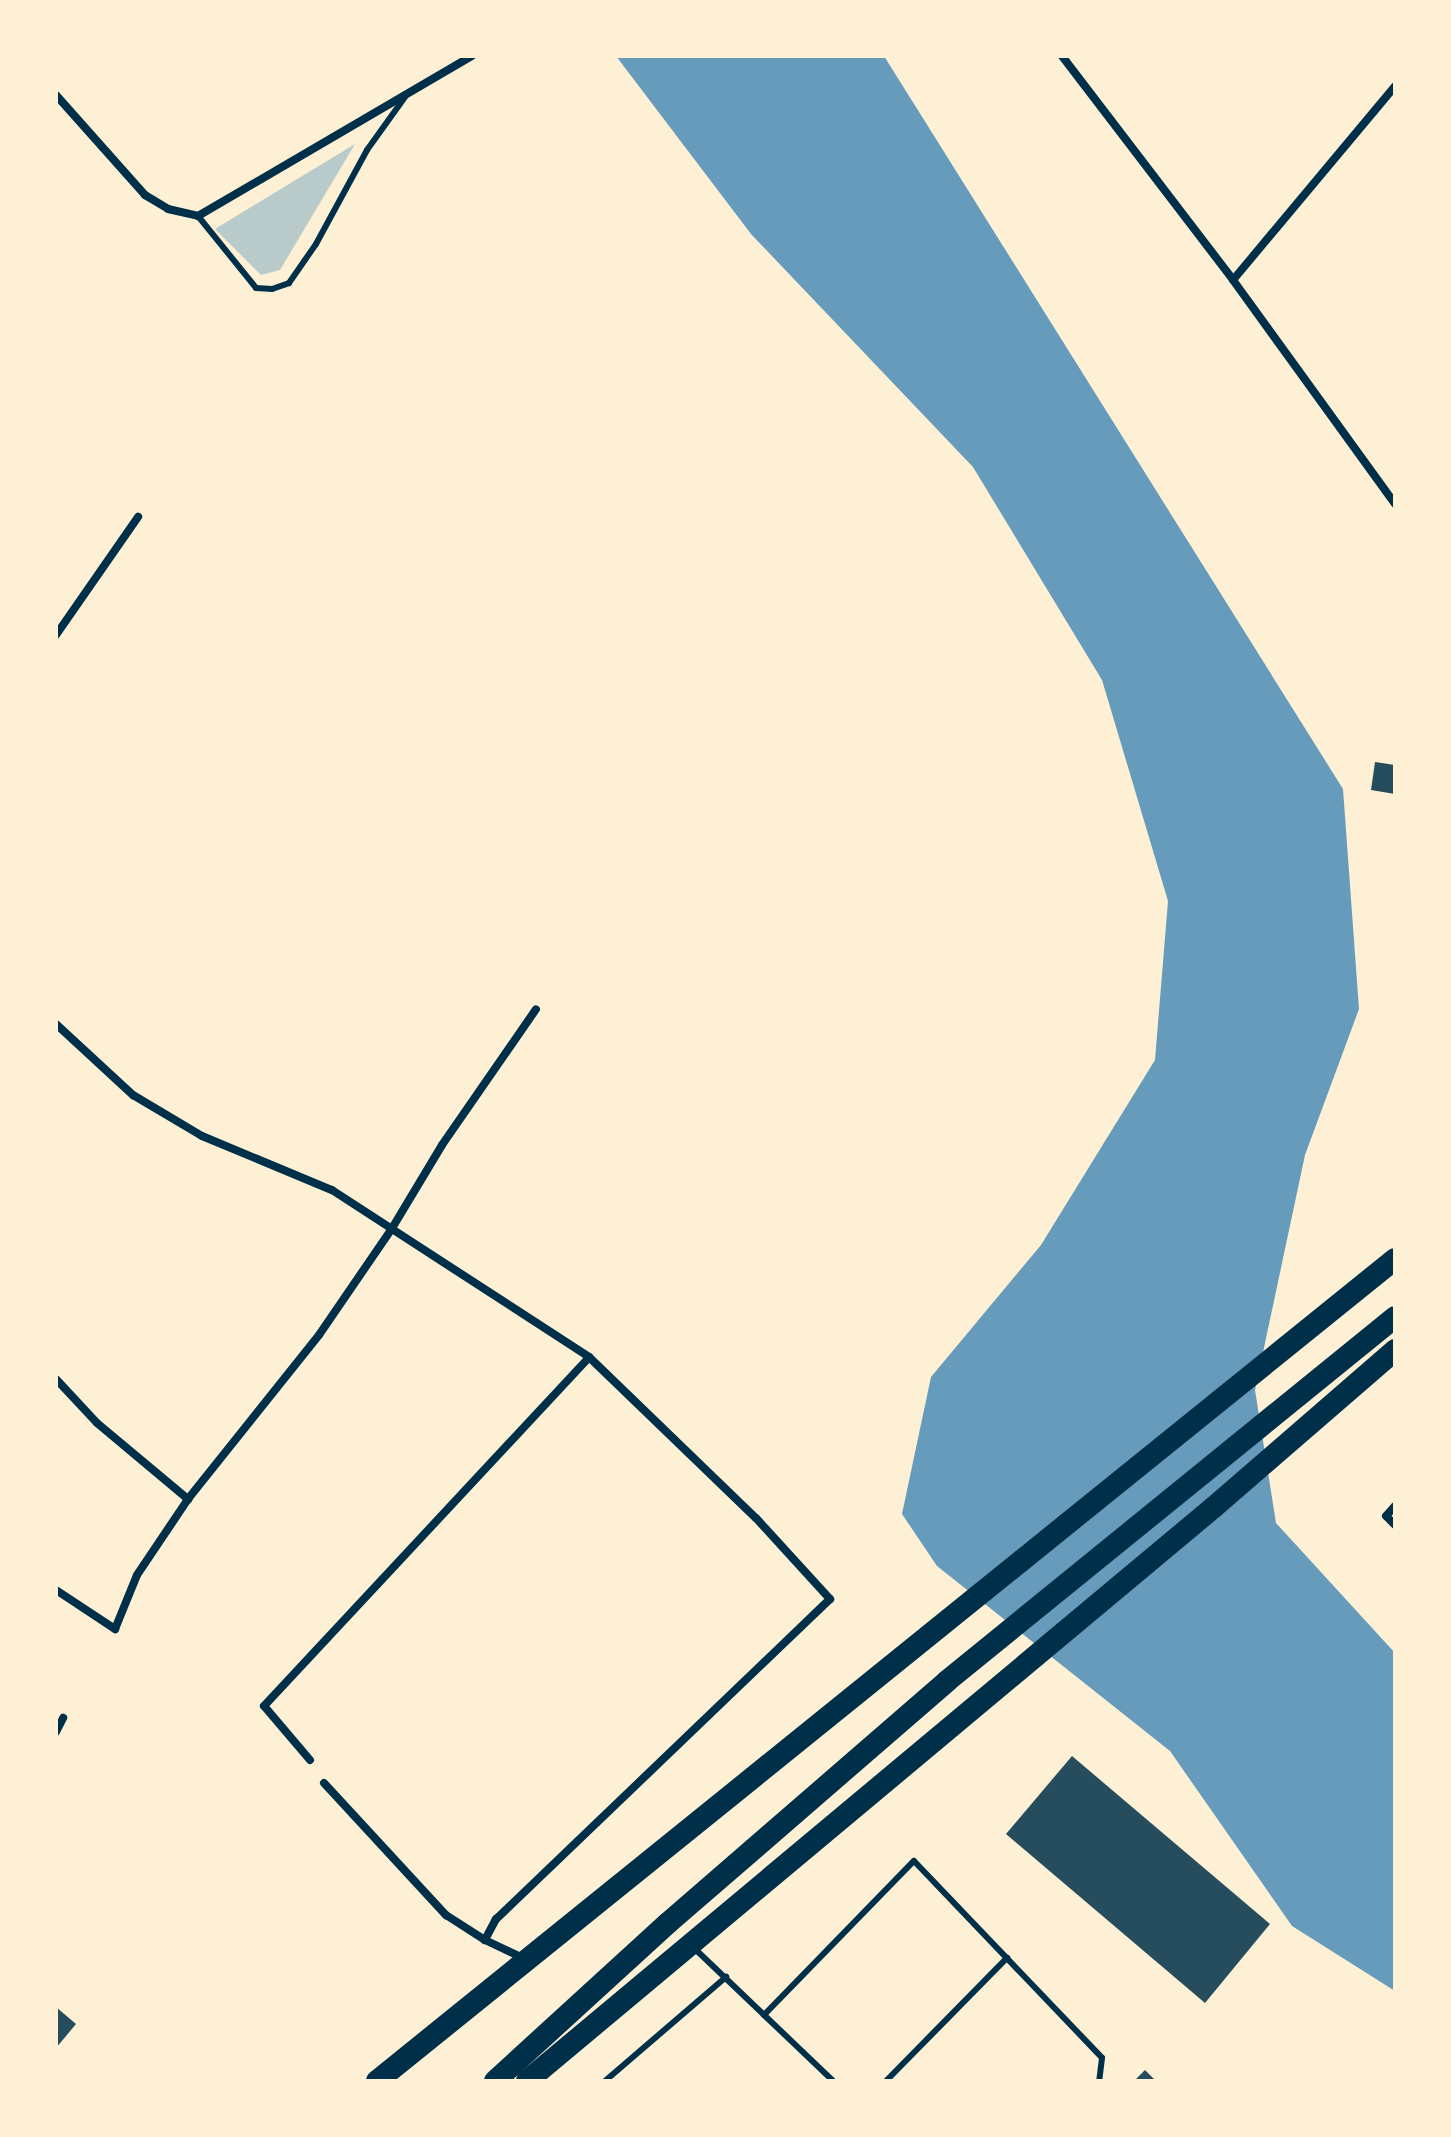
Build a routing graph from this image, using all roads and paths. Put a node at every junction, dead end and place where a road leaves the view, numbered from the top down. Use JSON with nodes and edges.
{"nodes":[{"id":1,"x":472,"y":56,"type":"edge"},
{"id":2,"x":1063,"y":56,"type":"edge"},
{"id":3,"x":1395,"y":86,"type":"edge"},
{"id":4,"x":409,"y":91,"type":"junction"},
{"id":5,"x":56,"y":95,"type":"edge"},
{"id":6,"x":198,"y":216,"type":"junction"},
{"id":7,"x":1233,"y":280,"type":"junction"},
{"id":8,"x":1395,"y":504,"type":"edge"},
{"id":9,"x":138,"y":517,"type":"dead end"},
{"id":10,"x":56,"y":635,"type":"edge"},
{"id":11,"x":536,"y":1009,"type":"dead end"},
{"id":12,"x":56,"y":1024,"type":"edge"},
{"id":13,"x":391,"y":1230,"type":"junction"},
{"id":14,"x":1395,"y":1259,"type":"edge"},
{"id":15,"x":1395,"y":1317,"type":"edge"},
{"id":16,"x":1395,"y":1350,"type":"edge"},
{"id":17,"x":589,"y":1357,"type":"junction"},
{"id":18,"x":56,"y":1379,"type":"edge"},
{"id":19,"x":188,"y":1499,"type":"junction"},
{"id":20,"x":1395,"y":1506,"type":"edge"},
{"id":21,"x":1395,"y":1525,"type":"edge"},
{"id":22,"x":56,"y":1590,"type":"edge"},
{"id":23,"x":63,"y":1718,"type":"dead end"},
{"id":24,"x":56,"y":1732,"type":"edge"},
{"id":25,"x":310,"y":1760,"type":"dead end"},
{"id":26,"x":324,"y":1783,"type":"dead end"},
{"id":27,"x":668,"y":1923,"type":"junction"},
{"id":28,"x":485,"y":1940,"type":"junction"},
{"id":29,"x":1007,"y":1958,"type":"junction"},
{"id":30,"x":526,"y":1959,"type":"junction"},
{"id":31,"x":726,"y":1977,"type":"junction"},
{"id":32,"x":764,"y":2015,"type":"junction"},
{"id":33,"x":377,"y":2081,"type":"edge"},
{"id":34,"x":495,"y":2081,"type":"edge"},
{"id":35,"x":527,"y":2081,"type":"edge"},
{"id":36,"x":605,"y":2081,"type":"edge"},
{"id":37,"x":833,"y":2081,"type":"edge"},
{"id":38,"x":886,"y":2081,"type":"edge"},
{"id":39,"x":1099,"y":2081,"type":"edge"}],
"edges":[{"from":1,"to":4,"type":"street"},
{"from":2,"to":7,"type":"street"},
{"from":3,"to":7,"type":"street"},
{"from":4,"to":6,"type":"street"},
{"from":4,"to":6,"type":"lane"},
{"from":5,"to":6,"type":"street"},
{"from":7,"to":8,"type":"street"},
{"from":9,"to":10,"type":"street"},
{"from":11,"to":13,"type":"street"},
{"from":12,"to":13,"type":"street"},
{"from":13,"to":17,"type":"street"},
{"from":13,"to":19,"type":"street"},
{"from":14,"to":30,"type":"highway"},
{"from":15,"to":27,"type":"highway"},
{"from":16,"to":35,"type":"highway"},
{"from":17,"to":25,"type":"street"},
{"from":17,"to":28,"type":"street"},
{"from":18,"to":19,"type":"street"},
{"from":19,"to":22,"type":"street"},
{"from":20,"to":21,"type":"street"},
{"from":23,"to":24,"type":"street"},
{"from":26,"to":28,"type":"street"},
{"from":27,"to":31,"type":"lane"},
{"from":27,"to":34,"type":"highway"},
{"from":28,"to":30,"type":"street"},
{"from":29,"to":32,"type":"lane"},
{"from":29,"to":38,"type":"lane"},
{"from":29,"to":39,"type":"lane"},
{"from":30,"to":33,"type":"highway"},
{"from":31,"to":32,"type":"lane"},
{"from":31,"to":36,"type":"lane"},
{"from":32,"to":37,"type":"lane"}]}
